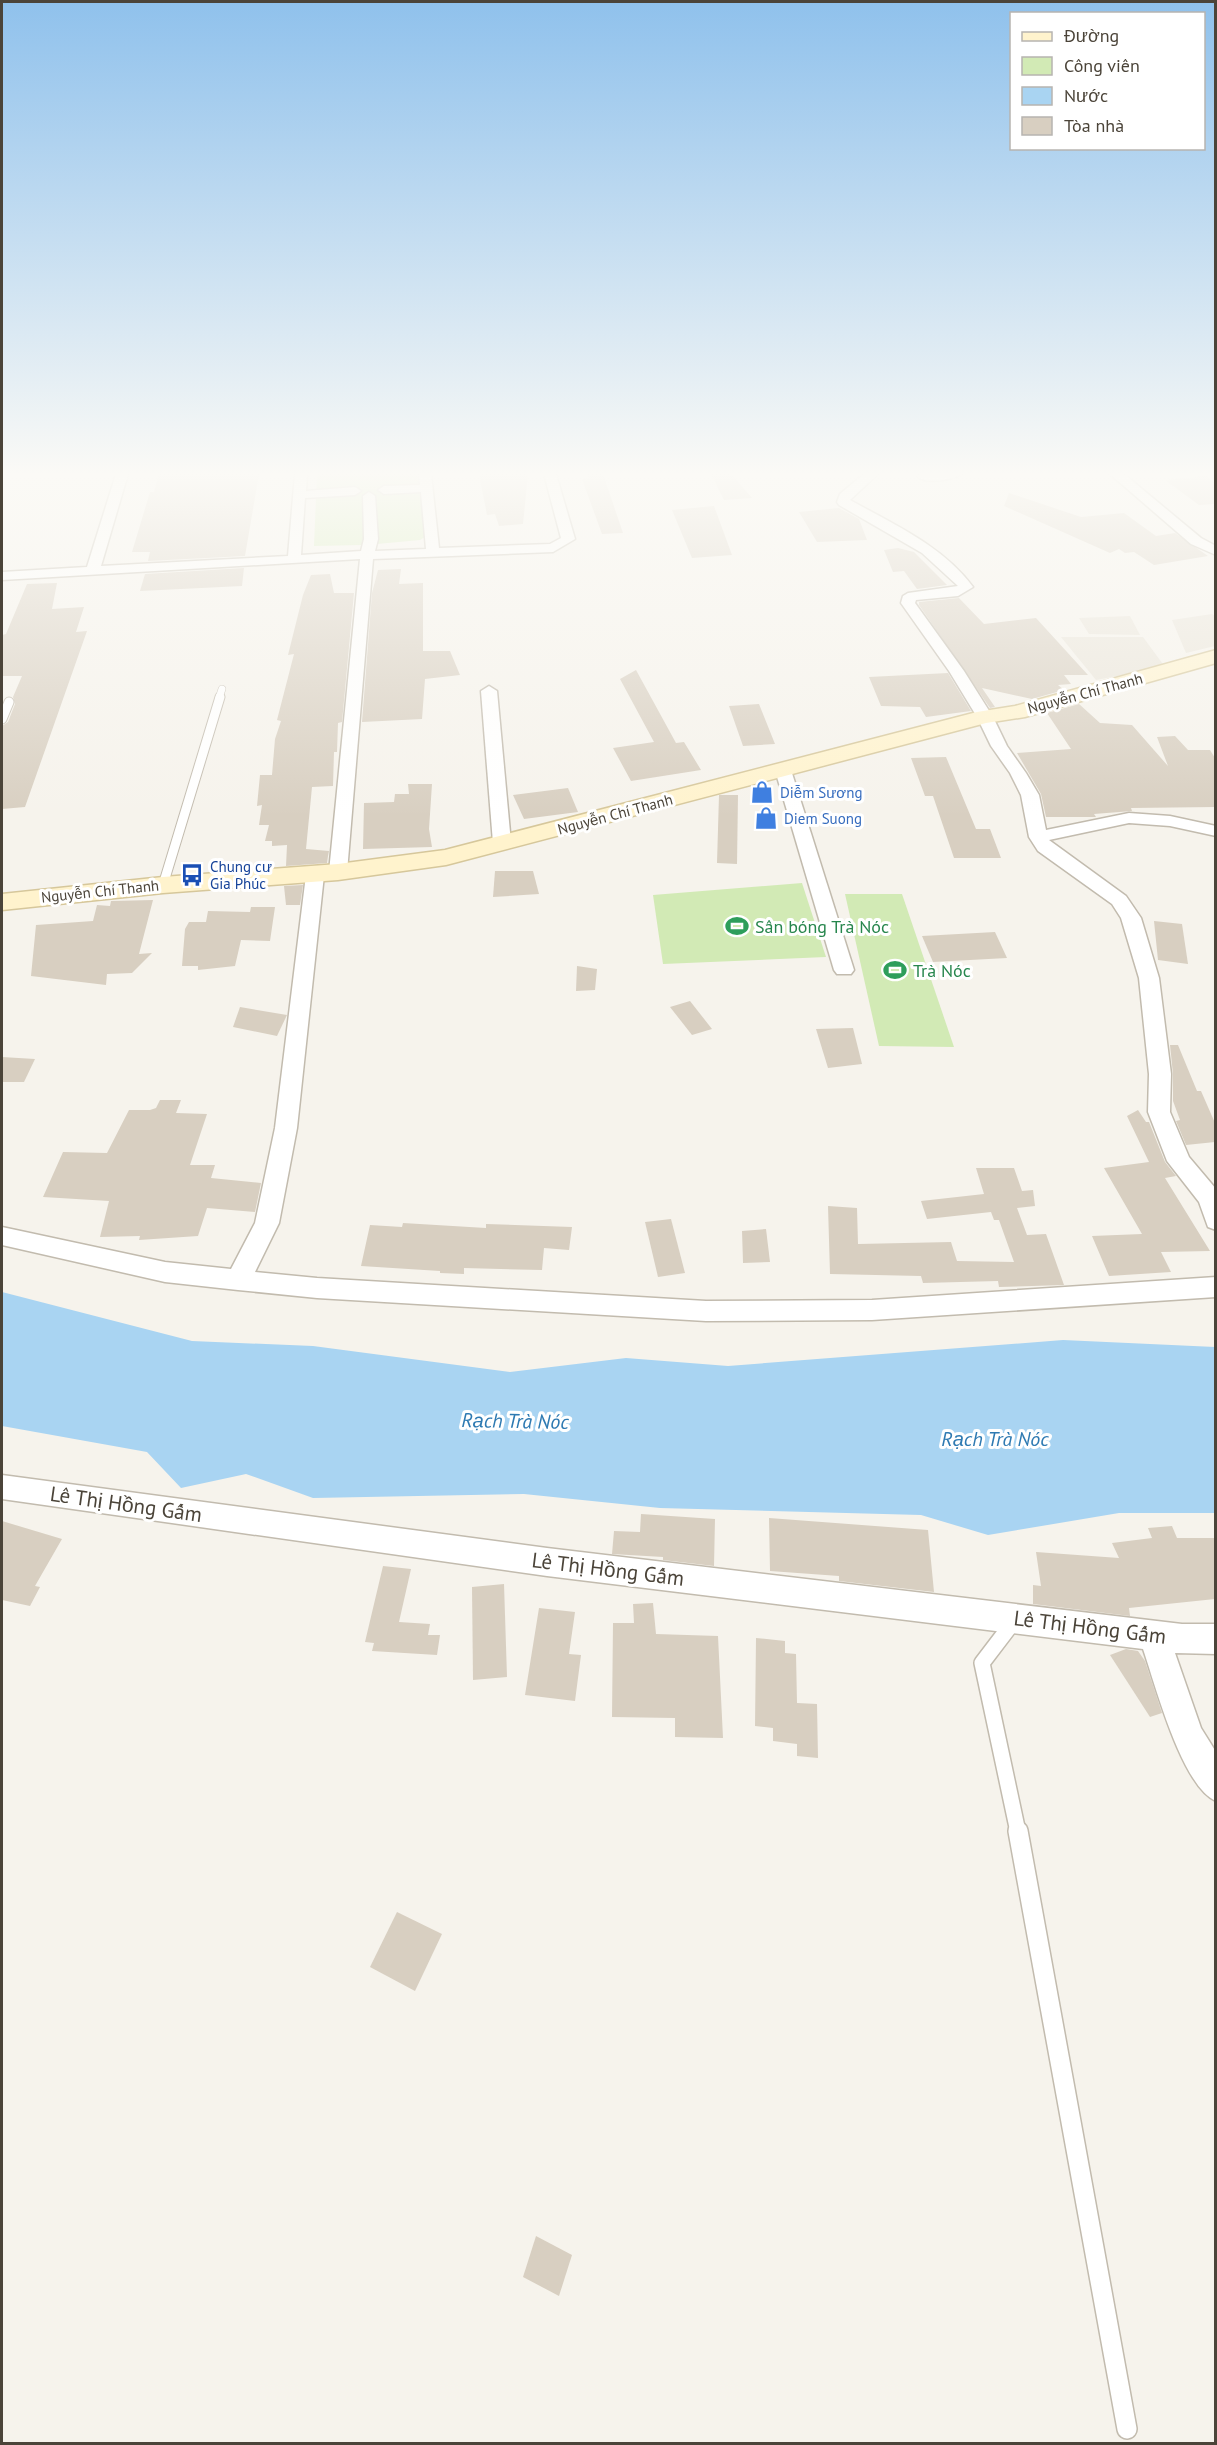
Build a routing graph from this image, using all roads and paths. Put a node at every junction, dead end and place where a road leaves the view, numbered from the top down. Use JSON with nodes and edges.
{"nodes":[{"id":1,"x":363,"y":588,"type":"edge"},
{"id":2,"x":964,"y":588,"type":"edge"},
{"id":3,"x":1215,"y":657,"type":"edge"},
{"id":4,"x":222,"y":689,"type":"dead end"},
{"id":5,"x":489,"y":691,"type":"dead end"},
{"id":6,"x":9,"y":702,"type":"dead end"},
{"id":7,"x":986,"y":717,"type":"junction"},
{"id":8,"x":2,"y":719,"type":"edge"},
{"id":9,"x":783,"y":770,"type":"junction"},
{"id":10,"x":1215,"y":831,"type":"edge"},
{"id":11,"x":1038,"y":837,"type":"junction"},
{"id":12,"x":502,"y":843,"type":"junction"},
{"id":13,"x":326,"y":873,"type":"junction"},
{"id":14,"x":164,"y":885,"type":"junction"},
{"id":15,"x":2,"y":902,"type":"edge"},
{"id":16,"x":844,"y":970,"type":"dead end"},
{"id":17,"x":1215,"y":1221,"type":"edge"},
{"id":18,"x":2,"y":1236,"type":"edge"},
{"id":19,"x":238,"y":1280,"type":"junction"},
{"id":20,"x":1215,"y":1287,"type":"edge"},
{"id":21,"x":2,"y":1487,"type":"edge"},
{"id":22,"x":1016,"y":1618,"type":"junction"},
{"id":23,"x":1154,"y":1635,"type":"junction"},
{"id":24,"x":1215,"y":1639,"type":"edge"},
{"id":25,"x":1215,"y":1785,"type":"edge"},
{"id":26,"x":1127,"y":2429,"type":"dead end"}],
"edges":[{"from":1,"to":13,"type":"street"},
{"from":2,"to":7,"type":"street"},
{"from":3,"to":7,"type":"main road","name":"Nguyễn Chí Thanh"},
{"from":4,"to":14,"type":"lane"},
{"from":5,"to":12,"type":"street"},
{"from":6,"to":8,"type":"lane"},
{"from":7,"to":9,"type":"main road","name":"Nguyễn Chí Thanh"},
{"from":7,"to":11,"type":"street"},
{"from":9,"to":12,"type":"main road","name":"Nguyễn Chí Thanh"},
{"from":9,"to":16,"type":"street"},
{"from":10,"to":11,"type":"street"},
{"from":11,"to":17,"type":"street"},
{"from":12,"to":13,"type":"main road","name":"Nguyễn Chí Thanh"},
{"from":13,"to":14,"type":"main road","name":"Nguyễn Chí Thanh"},
{"from":13,"to":19,"type":"street"},
{"from":14,"to":15,"type":"main road","name":"Nguyễn Chí Thanh"},
{"from":18,"to":19,"type":"street"},
{"from":19,"to":20,"type":"street"},
{"from":21,"to":22,"type":"street","name":"Lê Thị Hồng Gấm"},
{"from":22,"to":23,"type":"street","name":"Lê Thị Hồng Gấm"},
{"from":22,"to":26,"type":"lane"},
{"from":23,"to":24,"type":"street","name":"Lê Thị Hồng Gấm"},
{"from":23,"to":25,"type":"street"}]}
